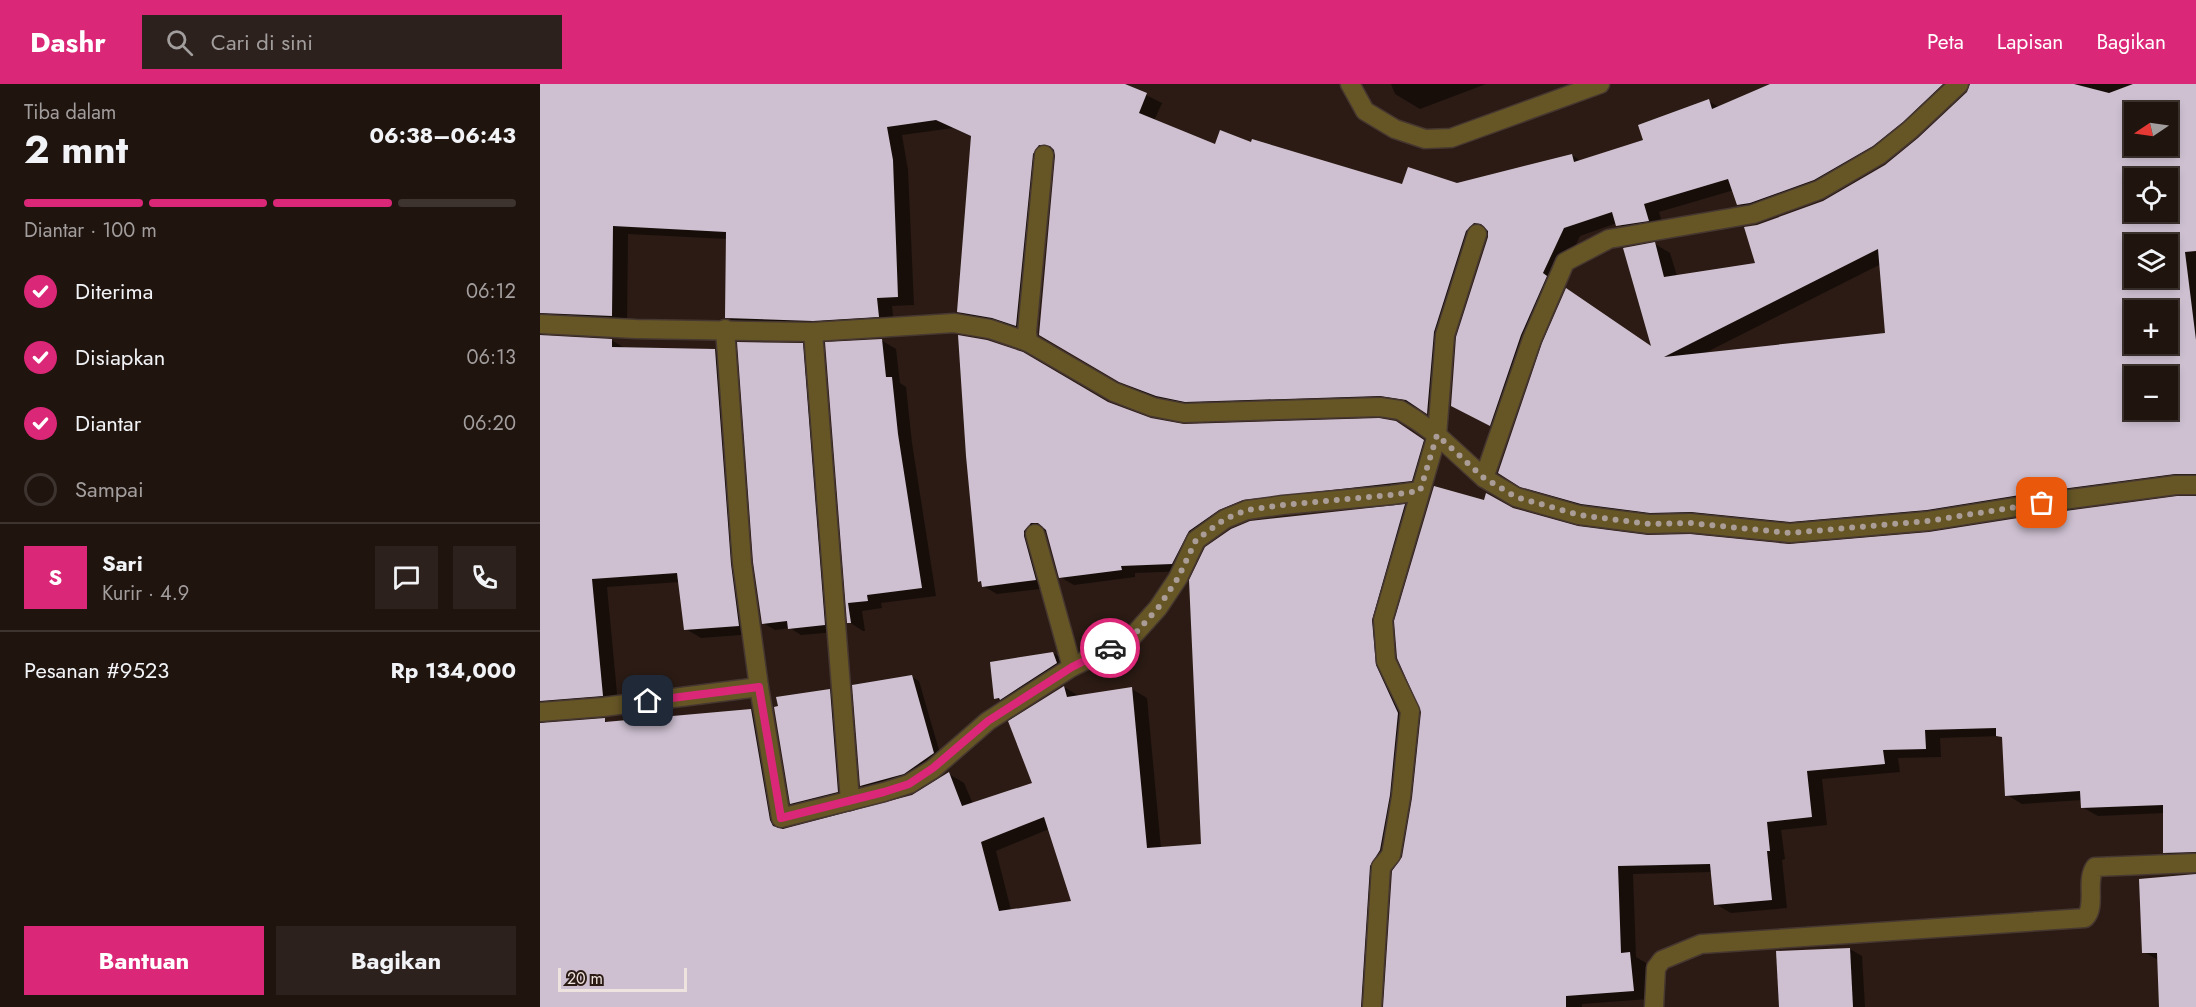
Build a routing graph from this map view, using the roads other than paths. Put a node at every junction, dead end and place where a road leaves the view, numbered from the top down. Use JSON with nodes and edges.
{"nodes":[{"id":1,"x":1350,"y":84,"type":"edge"},
{"id":2,"x":1600,"y":84,"type":"edge"},
{"id":3,"x":1959,"y":84,"type":"edge"},
{"id":4,"x":1044,"y":155,"type":"dead end"},
{"id":5,"x":1477,"y":234,"type":"dead end"},
{"id":6,"x":540,"y":324,"type":"edge"},
{"id":7,"x":725,"y":329,"type":"junction"},
{"id":8,"x":813,"y":332,"type":"junction"},
{"id":9,"x":1028,"y":342,"type":"junction"},
{"id":10,"x":1437,"y":435,"type":"junction"},
{"id":11,"x":1484,"y":478,"type":"junction"},
{"id":12,"x":2196,"y":485,"type":"edge"},
{"id":13,"x":1420,"y":491,"type":"junction"},
{"id":14,"x":1035,"y":534,"type":"dead end"},
{"id":15,"x":1072,"y":667,"type":"junction"},
{"id":16,"x":759,"y":687,"type":"junction"},
{"id":17,"x":540,"y":712,"type":"edge"},
{"id":18,"x":850,"y":801,"type":"junction"},
{"id":19,"x":2196,"y":863,"type":"edge"},
{"id":20,"x":1372,"y":1007,"type":"edge"},
{"id":21,"x":1654,"y":1007,"type":"edge"}],
"edges":[{"from":1,"to":2,"type":"street"},
{"from":3,"to":11,"type":"street"},
{"from":4,"to":9,"type":"street"},
{"from":5,"to":10,"type":"street"},
{"from":6,"to":7,"type":"street"},
{"from":7,"to":8,"type":"street"},
{"from":7,"to":16,"type":"street"},
{"from":8,"to":9,"type":"street"},
{"from":8,"to":18,"type":"street"},
{"from":9,"to":10,"type":"street"},
{"from":10,"to":11,"type":"street"},
{"from":10,"to":13,"type":"street"},
{"from":11,"to":12,"type":"street"},
{"from":13,"to":15,"type":"street"},
{"from":13,"to":20,"type":"street"},
{"from":14,"to":15,"type":"street"},
{"from":15,"to":18,"type":"street"},
{"from":16,"to":17,"type":"street"},
{"from":16,"to":18,"type":"street"},
{"from":19,"to":21,"type":"street"}]}
